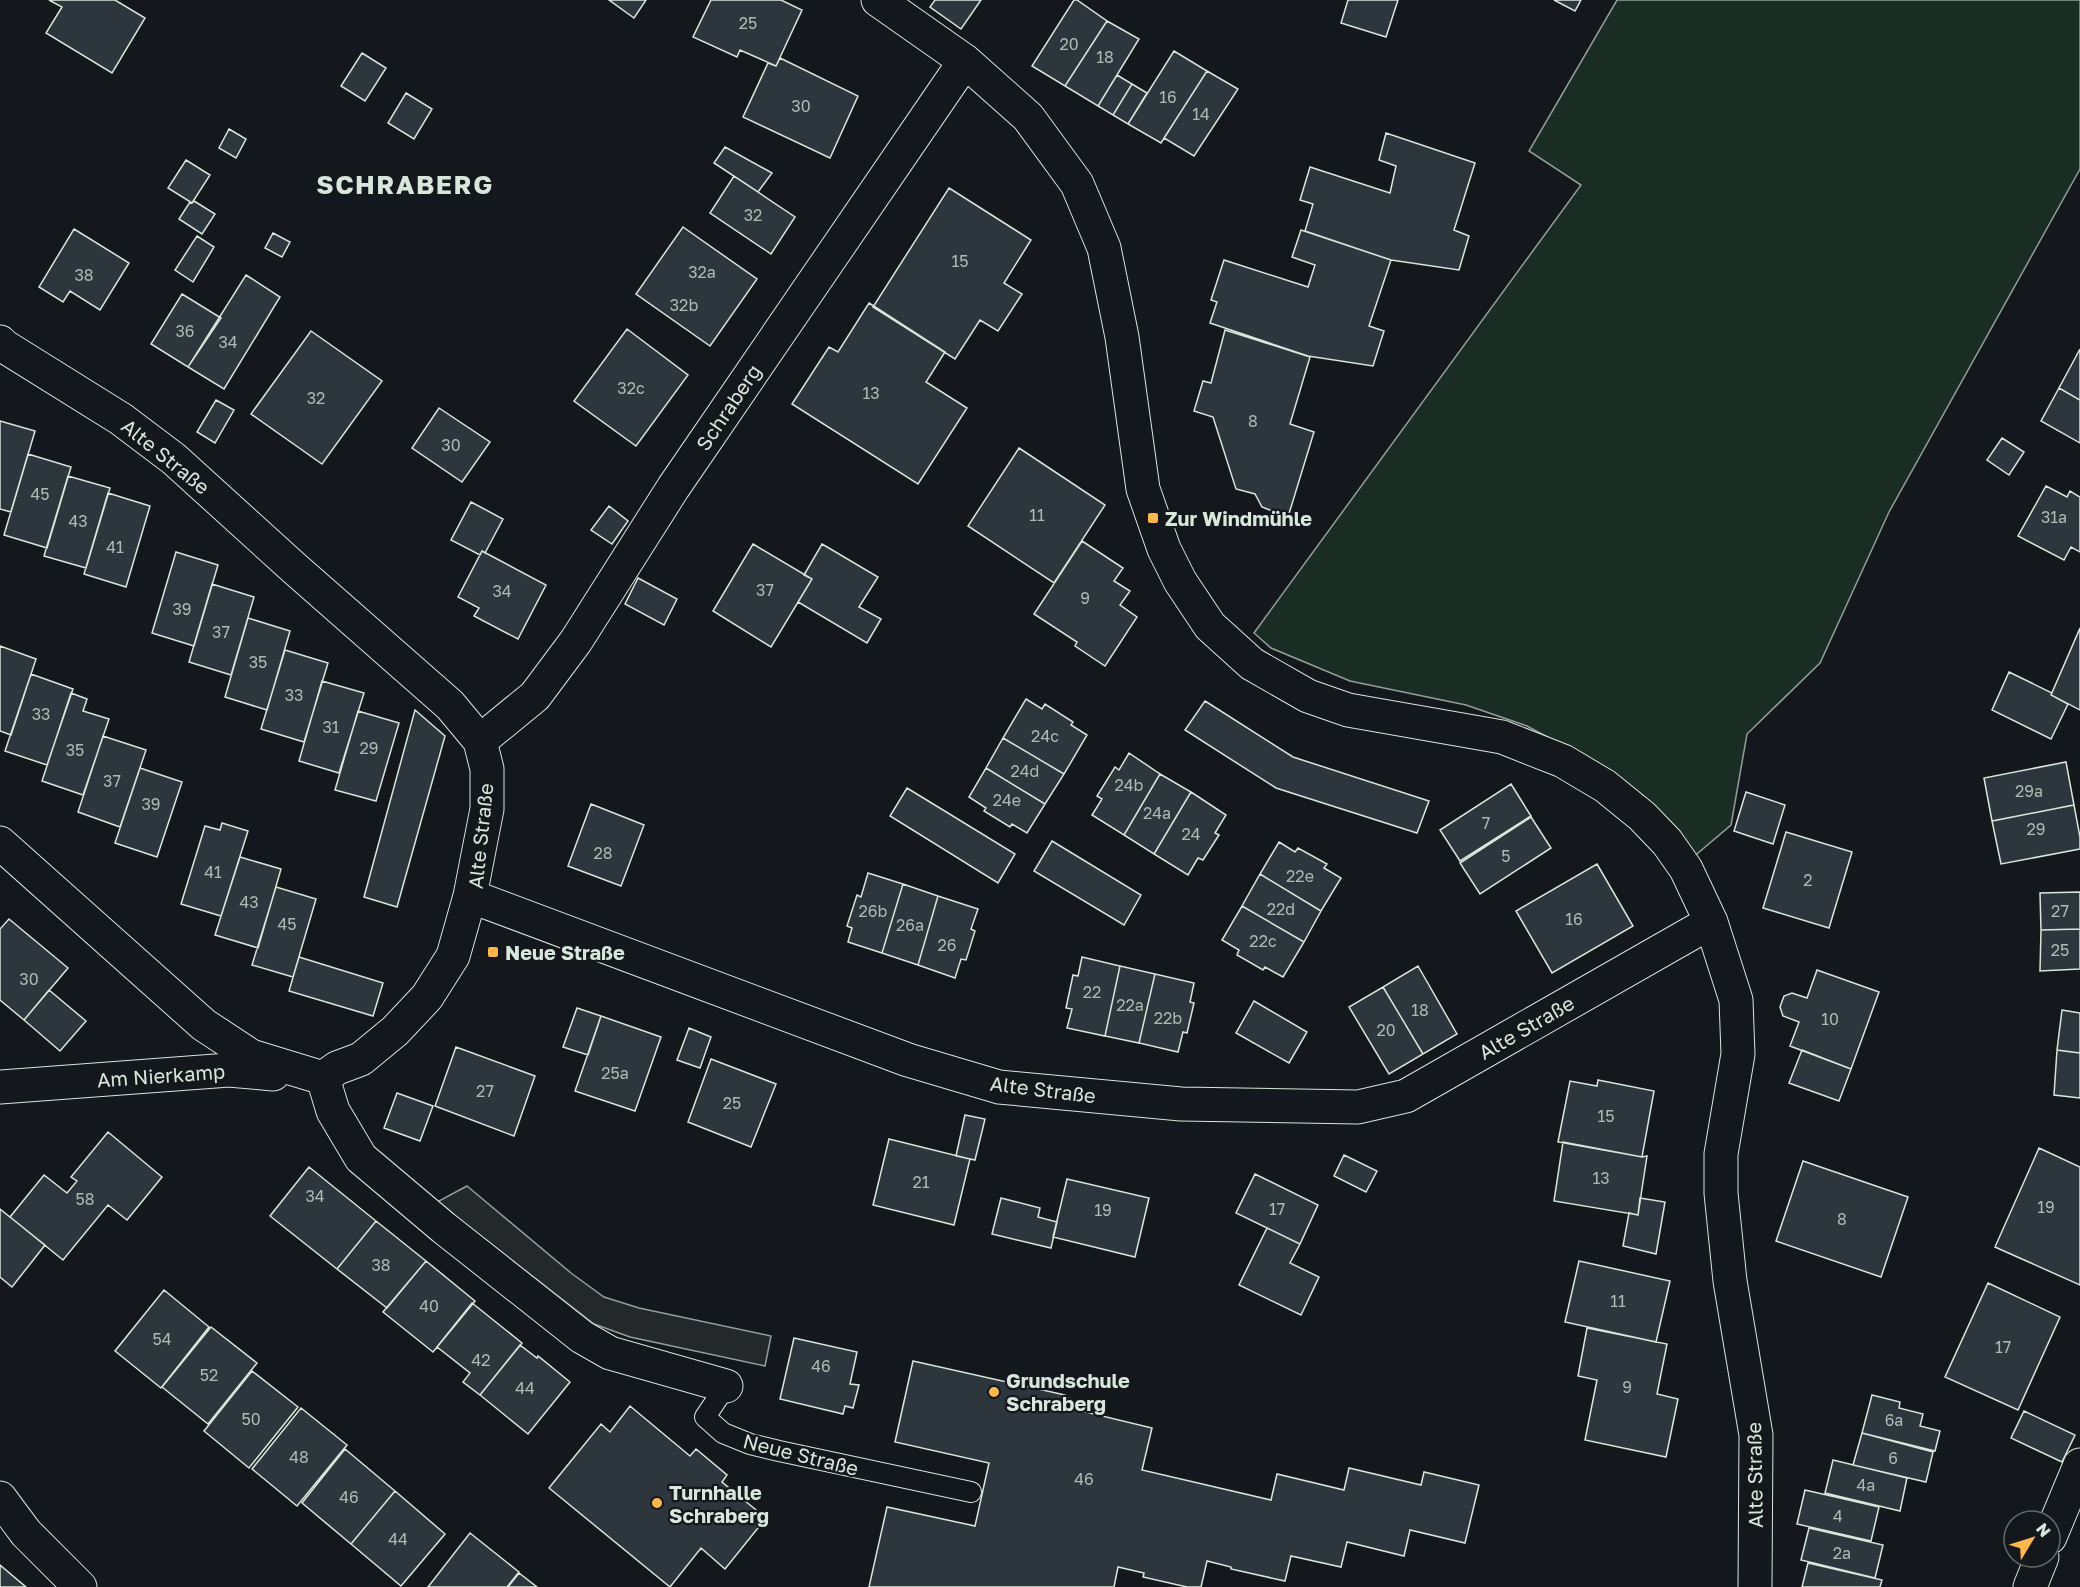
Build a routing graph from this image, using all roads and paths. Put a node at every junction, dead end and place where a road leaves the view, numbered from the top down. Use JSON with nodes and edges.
{"nodes":[{"id":1,"x":878,"y":0,"type":"edge"},
{"id":2,"x":965,"y":61,"type":"junction"},
{"id":3,"x":0,"y":342,"type":"edge"},
{"id":4,"x":480,"y":741,"type":"junction"},
{"id":5,"x":0,"y":843,"type":"edge"},
{"id":6,"x":470,"y":896,"type":"junction"},
{"id":7,"x":1711,"y":922,"type":"junction"},
{"id":8,"x":323,"y":1078,"type":"junction"},
{"id":9,"x":0,"y":1088,"type":"edge"},
{"id":10,"x":726,"y":1386,"type":"joint"},
{"id":11,"x":2080,"y":1465,"type":"edge"},
{"id":12,"x":971,"y":1492,"type":"dead end"},
{"id":13,"x":0,"y":1498,"type":"edge"},
{"id":14,"x":2062,"y":1509,"type":"edge"},
{"id":15,"x":2037,"y":1569,"type":"edge"},
{"id":16,"x":81,"y":1587,"type":"edge"},
{"id":17,"x":1755,"y":1587,"type":"edge"},
{"id":18,"x":2030,"y":1587,"type":"edge"}],
"edges":[{"from":1,"to":2,"type":"street"},
{"from":2,"to":4,"type":"street","name":"Schraberg"},
{"from":2,"to":7,"type":"street"},
{"from":3,"to":4,"type":"street","name":"Alte Straße"},
{"from":4,"to":6,"type":"street","name":"Alte Straße"},
{"from":5,"to":8,"type":"street"},
{"from":6,"to":7,"type":"street","name":"Alte Straße"},
{"from":6,"to":8,"type":"street"},
{"from":7,"to":17,"type":"street","name":"Alte Straße"},
{"from":8,"to":9,"type":"street","name":"Am Nierkamp"},
{"from":8,"to":10,"type":"street","name":"Neue Straße"},
{"from":10,"to":12,"type":"lane","name":"Neue Straße"},
{"from":11,"to":14,"type":"street"},
{"from":13,"to":16,"type":"street"},
{"from":15,"to":18,"type":"street"}]}
